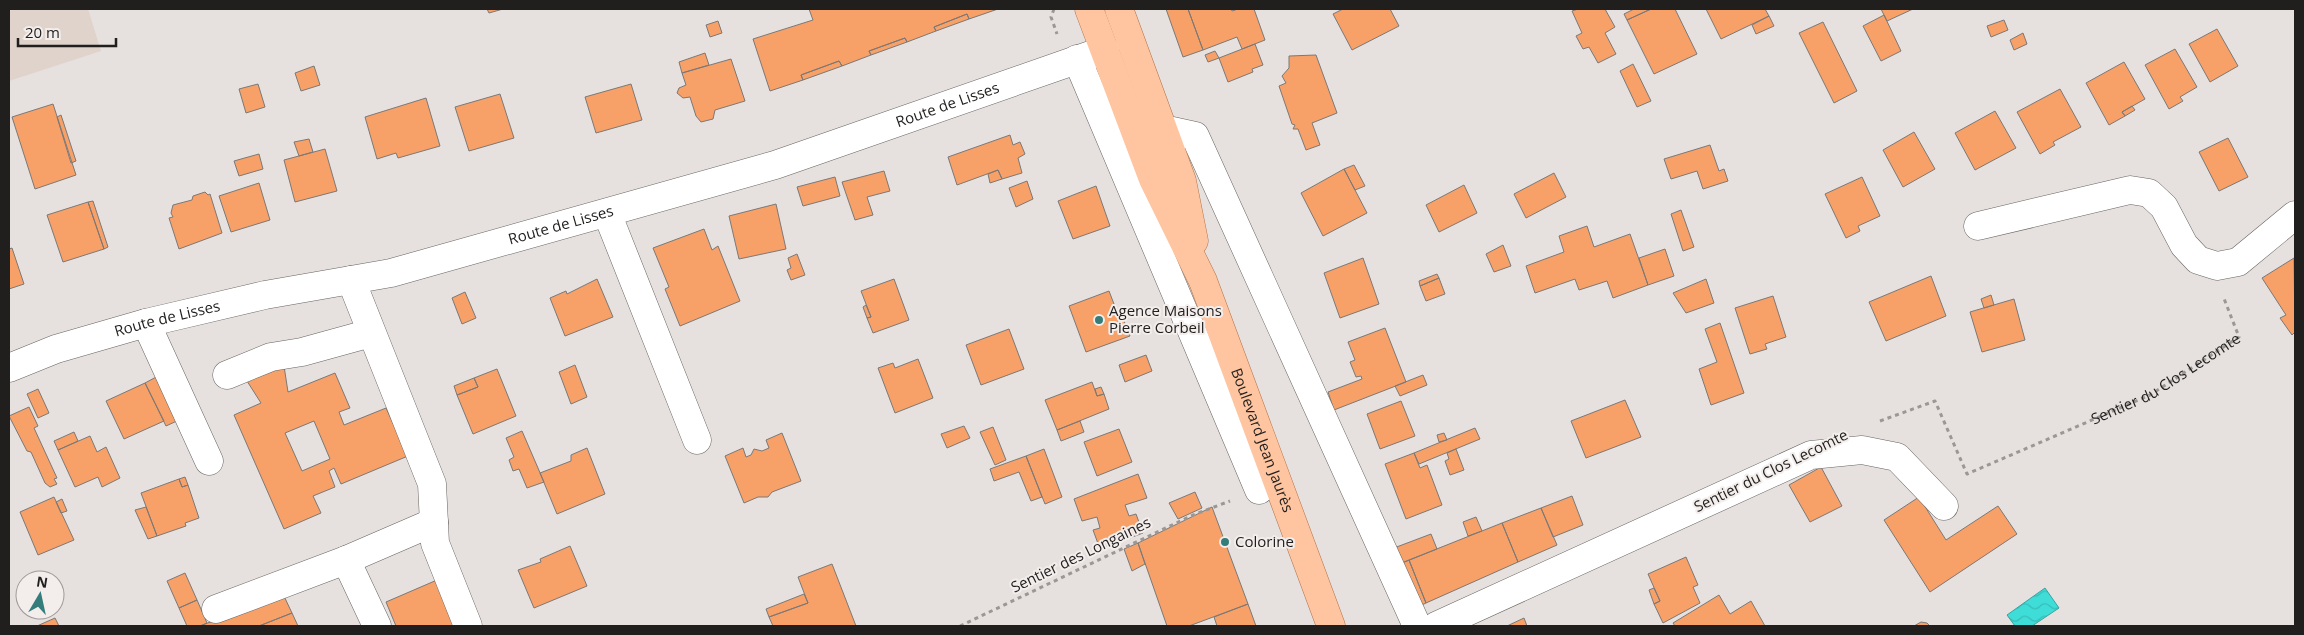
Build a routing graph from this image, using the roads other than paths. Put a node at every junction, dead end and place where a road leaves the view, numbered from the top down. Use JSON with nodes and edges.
{"nodes":[{"id":1,"x":1090,"y":9,"type":"edge"},
{"id":2,"x":1118,"y":9,"type":"edge"},
{"id":3,"x":1104,"y":50,"type":"junction"},
{"id":4,"x":1077,"y":59,"type":"junction"},
{"id":5,"x":1163,"y":130,"type":"junction"},
{"id":6,"x":607,"y":213,"type":"junction"},
{"id":7,"x":2295,"y":215,"type":"edge"},
{"id":8,"x":1978,"y":226,"type":"dead end"},
{"id":9,"x":351,"y":280,"type":"junction"},
{"id":10,"x":1203,"y":281,"type":"junction"},
{"id":11,"x":146,"y":322,"type":"junction"},
{"id":12,"x":371,"y":333,"type":"junction"},
{"id":13,"x":9,"y":368,"type":"edge"},
{"id":14,"x":227,"y":375,"type":"dead end"},
{"id":15,"x":698,"y":440,"type":"dead end"},
{"id":16,"x":209,"y":461,"type":"dead end"},
{"id":17,"x":1260,"y":490,"type":"dead end"},
{"id":18,"x":1944,"y":506,"type":"dead end"},
{"id":19,"x":434,"y":522,"type":"junction"},
{"id":20,"x":346,"y":560,"type":"junction"},
{"id":21,"x":216,"y":609,"type":"dead end"},
{"id":22,"x":377,"y":626,"type":"edge"},
{"id":23,"x":468,"y":626,"type":"edge"},
{"id":24,"x":1331,"y":626,"type":"edge"},
{"id":25,"x":1417,"y":626,"type":"edge"},
{"id":26,"x":1436,"y":626,"type":"edge"}],
"edges":[{"from":1,"to":3,"type":"main road","name":"Boulevard Jean Jaurès"},
{"from":2,"to":5,"type":"main road","name":"Boulevard Jean Jaurès"},
{"from":3,"to":4,"type":"street","name":"Route de Lisses"},
{"from":3,"to":10,"type":"main road","name":"Boulevard Jean Jaurès"},
{"from":4,"to":6,"type":"street","name":"Route de Lisses"},
{"from":4,"to":17,"type":"street"},
{"from":5,"to":10,"type":"main road","name":"Boulevard Jean Jaurès"},
{"from":5,"to":25,"type":"street"},
{"from":6,"to":9,"type":"street","name":"Route de Lisses"},
{"from":6,"to":15,"type":"street"},
{"from":7,"to":8,"type":"street"},
{"from":9,"to":11,"type":"street","name":"Route de Lisses"},
{"from":9,"to":12,"type":"street"},
{"from":10,"to":24,"type":"main road","name":"Boulevard Jean Jaurès"},
{"from":11,"to":13,"type":"street","name":"Route de Lisses"},
{"from":11,"to":16,"type":"street"},
{"from":12,"to":14,"type":"street"},
{"from":12,"to":19,"type":"street"},
{"from":18,"to":26,"type":"street","name":"Sentier du Clos Lecomte"},
{"from":19,"to":20,"type":"street"},
{"from":19,"to":23,"type":"street"},
{"from":20,"to":21,"type":"street"},
{"from":20,"to":22,"type":"street"}]}
